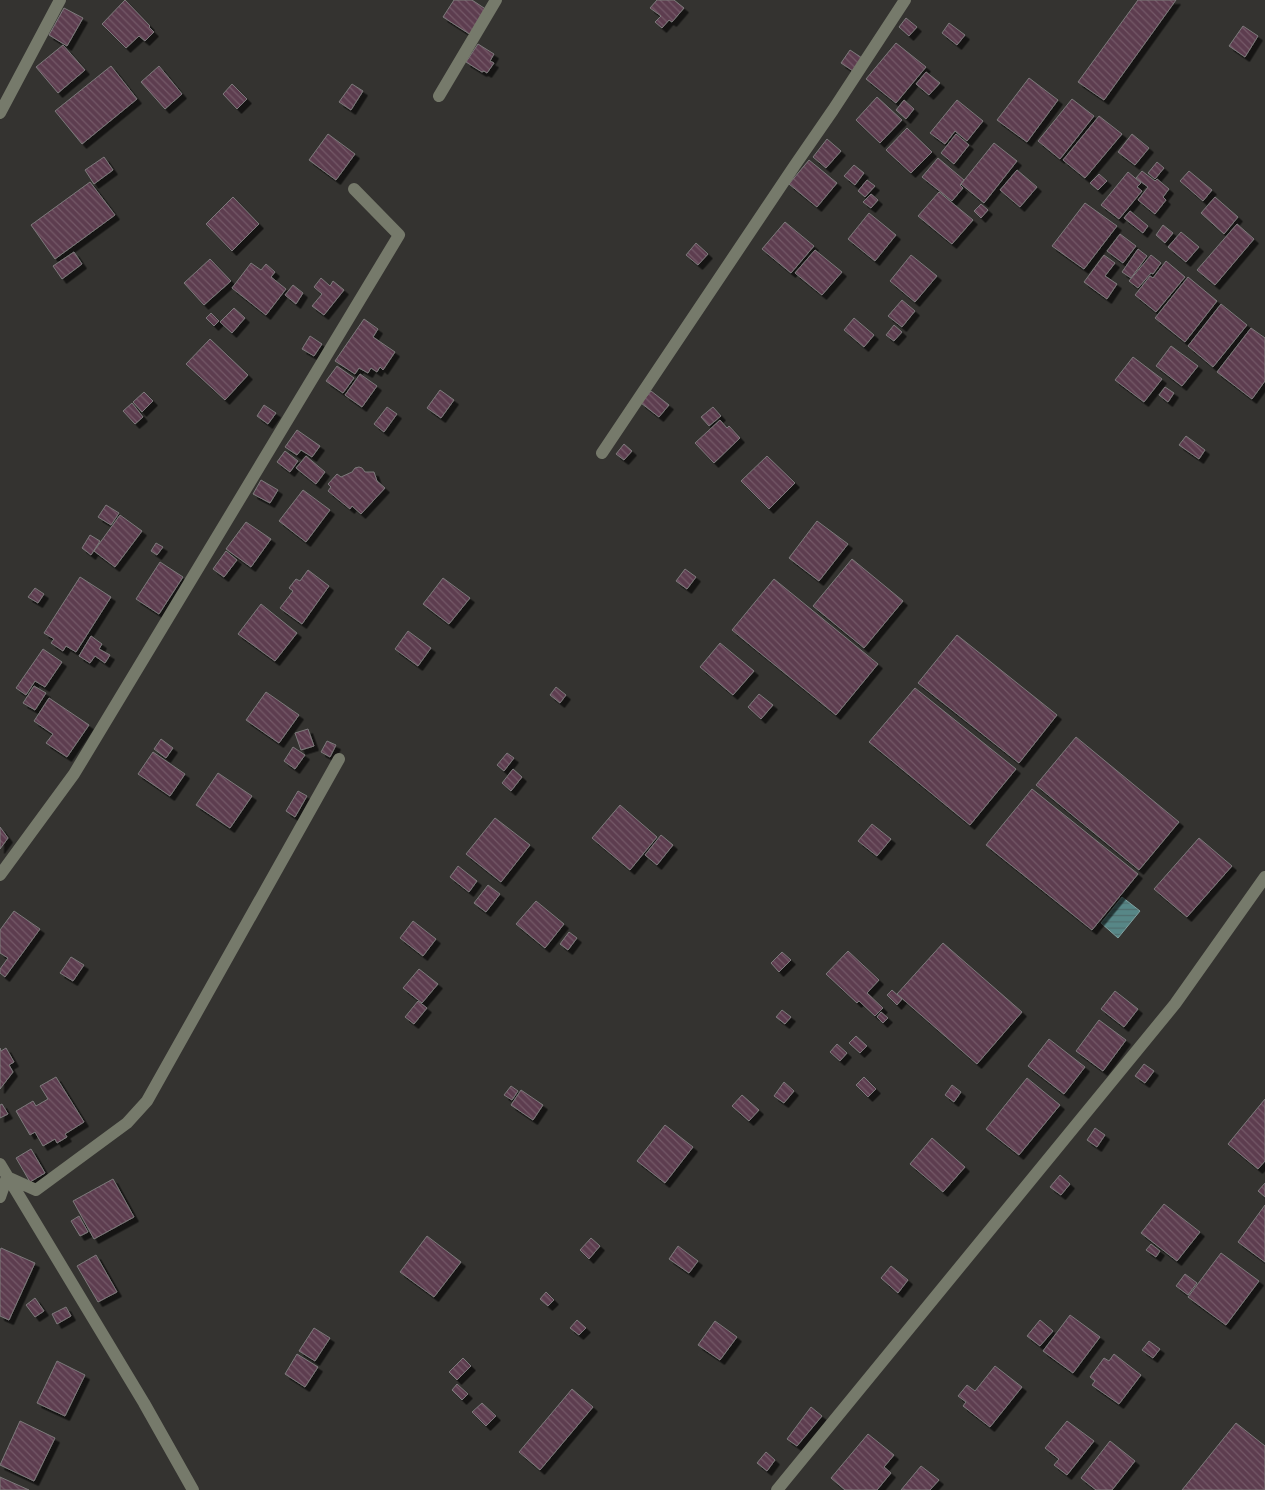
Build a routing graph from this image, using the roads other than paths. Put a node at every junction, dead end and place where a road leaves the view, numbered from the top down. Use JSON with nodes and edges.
{"nodes":[{"id":1,"x":60,"y":0,"type":"edge"},
{"id":2,"x":496,"y":0,"type":"edge"},
{"id":3,"x":905,"y":0,"type":"edge"},
{"id":4,"x":440,"y":96,"type":"dead end"},
{"id":5,"x":0,"y":113,"type":"edge"},
{"id":6,"x":354,"y":189,"type":"dead end"},
{"id":7,"x":602,"y":453,"type":"dead end"},
{"id":8,"x":339,"y":759,"type":"dead end"},
{"id":9,"x":0,"y":874,"type":"edge"},
{"id":10,"x":1265,"y":877,"type":"edge"},
{"id":11,"x":0,"y":1164,"type":"edge"},
{"id":12,"x":7,"y":1177,"type":"junction"},
{"id":13,"x":0,"y":1197,"type":"edge"},
{"id":14,"x":193,"y":1490,"type":"edge"},
{"id":15,"x":777,"y":1490,"type":"edge"}],
"edges":[{"from":1,"to":5,"type":"street"},
{"from":2,"to":4,"type":"street"},
{"from":3,"to":7,"type":"street"},
{"from":6,"to":9,"type":"street"},
{"from":8,"to":12,"type":"street"},
{"from":10,"to":15,"type":"street"},
{"from":11,"to":12,"type":"street"},
{"from":12,"to":13,"type":"street"},
{"from":12,"to":14,"type":"street"}]}
